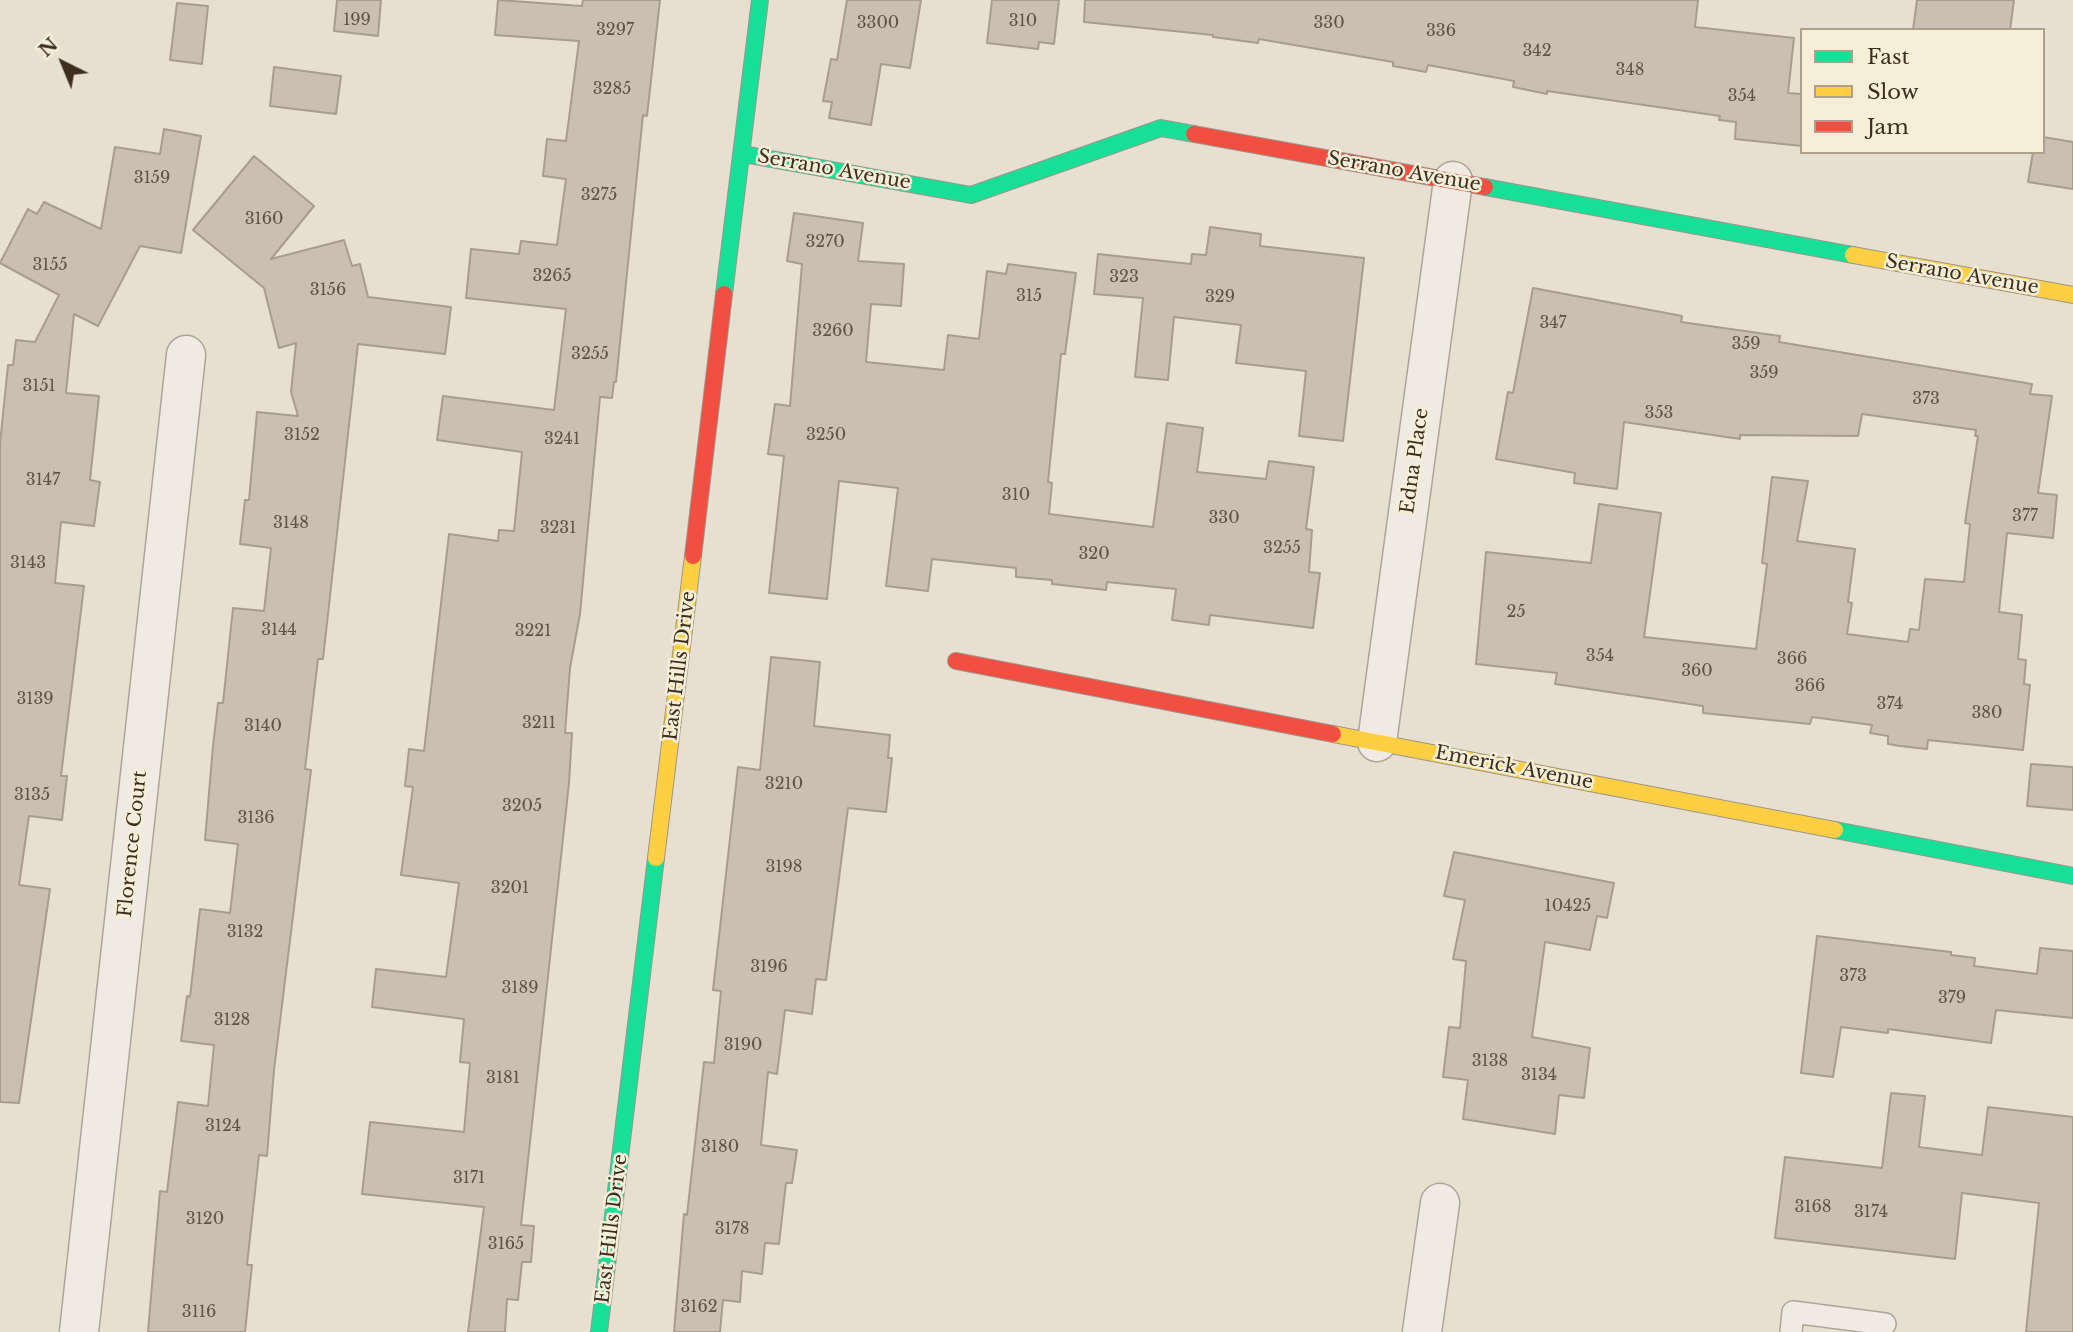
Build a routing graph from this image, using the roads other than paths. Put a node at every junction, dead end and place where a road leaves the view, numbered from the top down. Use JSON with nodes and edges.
{"nodes":[{"id":1,"x":760,"y":0,"type":"edge"},
{"id":2,"x":743,"y":154,"type":"junction"},
{"id":3,"x":1453,"y":181,"type":"junction"},
{"id":4,"x":2073,"y":295,"type":"edge"},
{"id":5,"x":186,"y":355,"type":"dead end"},
{"id":6,"x":956,"y":661,"type":"dead end"},
{"id":7,"x":1377,"y":742,"type":"junction"},
{"id":8,"x":2073,"y":876,"type":"edge"},
{"id":9,"x":1440,"y":1203,"type":"dead end"},
{"id":10,"x":1885,"y":1324,"type":"dead end"},
{"id":11,"x":79,"y":1332,"type":"edge"},
{"id":12,"x":599,"y":1332,"type":"edge"},
{"id":13,"x":1422,"y":1332,"type":"edge"},
{"id":14,"x":1791,"y":1332,"type":"edge"}],
"edges":[{"from":1,"to":2,"type":"street","name":"East Hills Drive"},
{"from":2,"to":3,"type":"street","name":"Serrano Avenue"},
{"from":2,"to":12,"type":"street","name":"East Hills Drive"},
{"from":3,"to":4,"type":"street","name":"Serrano Avenue"},
{"from":3,"to":7,"type":"street","name":"Edna Place"},
{"from":5,"to":11,"type":"street","name":"Florence Court"},
{"from":6,"to":7,"type":"street","name":"Emerick Avenue"},
{"from":7,"to":8,"type":"street","name":"Emerick Avenue"},
{"from":9,"to":13,"type":"street"},
{"from":10,"to":14,"type":"lane"}]}
